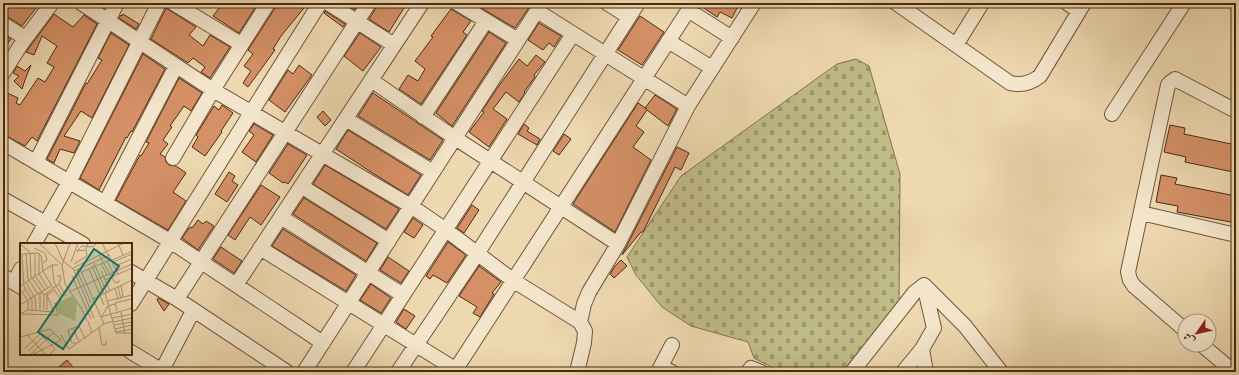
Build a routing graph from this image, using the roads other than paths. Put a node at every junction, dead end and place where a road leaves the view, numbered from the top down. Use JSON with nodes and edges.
{"nodes":[{"id":1,"x":52,"y":3,"type":"edge"},
{"id":2,"x":81,"y":3,"type":"edge"},
{"id":3,"x":117,"y":3,"type":"edge"},
{"id":4,"x":159,"y":3,"type":"edge"},
{"id":5,"x":173,"y":3,"type":"edge"},
{"id":6,"x":268,"y":3,"type":"edge"},
{"id":7,"x":320,"y":3,"type":"edge"},
{"id":8,"x":328,"y":3,"type":"edge"},
{"id":9,"x":369,"y":3,"type":"edge"},
{"id":10,"x":422,"y":3,"type":"edge"},
{"id":11,"x":457,"y":3,"type":"edge"},
{"id":12,"x":607,"y":3,"type":"edge"},
{"id":13,"x":638,"y":3,"type":"edge"},
{"id":14,"x":754,"y":3,"type":"edge"},
{"id":15,"x":896,"y":3,"type":"edge"},
{"id":16,"x":982,"y":3,"type":"edge"},
{"id":17,"x":1067,"y":3,"type":"edge"},
{"id":18,"x":1184,"y":3,"type":"edge"},
{"id":19,"x":690,"y":6,"type":"edge"},
{"id":20,"x":539,"y":7,"type":"edge"},
{"id":21,"x":1082,"y":7,"type":"edge"},
{"id":22,"x":629,"y":17,"type":"junction"},
{"id":23,"x":108,"y":21,"type":"junction"},
{"id":24,"x":486,"y":21,"type":"junction"},
{"id":25,"x":357,"y":22,"type":"junction"},
{"id":26,"x":3,"y":24,"type":"edge"},
{"id":27,"x":573,"y":34,"type":"junction"},
{"id":28,"x":26,"y":38,"type":"junction"},
{"id":29,"x":732,"y":38,"type":"junction"},
{"id":30,"x":518,"y":40,"type":"junction"},
{"id":31,"x":668,"y":41,"type":"junction"},
{"id":32,"x":140,"y":42,"type":"junction"},
{"id":33,"x":241,"y":44,"type":"junction"},
{"id":34,"x":394,"y":45,"type":"junction"},
{"id":35,"x":956,"y":45,"type":"junction"},
{"id":36,"x":606,"y":54,"type":"junction"},
{"id":37,"x":176,"y":66,"type":"junction"},
{"id":38,"x":712,"y":68,"type":"junction"},
{"id":39,"x":3,"y":73,"type":"edge"},
{"id":40,"x":644,"y":78,"type":"junction"},
{"id":41,"x":371,"y":80,"type":"junction"},
{"id":42,"x":213,"y":90,"type":"junction"},
{"id":43,"x":688,"y":106,"type":"junction"},
{"id":44,"x":1236,"y":111,"type":"edge"},
{"id":45,"x":251,"y":113,"type":"junction"},
{"id":46,"x":1112,"y":114,"type":"dead end"},
{"id":47,"x":423,"y":117,"type":"junction"},
{"id":48,"x":346,"y":119,"type":"junction"},
{"id":49,"x":285,"y":133,"type":"junction"},
{"id":50,"x":455,"y":138,"type":"junction"},
{"id":51,"x":3,"y":143,"type":"edge"},
{"id":52,"x":323,"y":154,"type":"junction"},
{"id":53,"x":173,"y":158,"type":"dead end"},
{"id":54,"x":490,"y":161,"type":"junction"},
{"id":55,"x":36,"y":162,"type":"junction"},
{"id":56,"x":433,"y":172,"type":"junction"},
{"id":57,"x":69,"y":182,"type":"junction"},
{"id":58,"x":524,"y":182,"type":"junction"},
{"id":59,"x":302,"y":186,"type":"junction"},
{"id":60,"x":3,"y":199,"type":"edge"},
{"id":61,"x":105,"y":203,"type":"junction"},
{"id":62,"x":411,"y":206,"type":"junction"},
{"id":63,"x":560,"y":208,"type":"junction"},
{"id":64,"x":1141,"y":213,"type":"junction"},
{"id":65,"x":281,"y":217,"type":"junction"},
{"id":66,"x":45,"y":223,"type":"junction"},
{"id":67,"x":446,"y":230,"type":"junction"},
{"id":68,"x":1236,"y":235,"type":"edge"},
{"id":69,"x":389,"y":241,"type":"junction"},
{"id":70,"x":170,"y":242,"type":"junction"},
{"id":71,"x":35,"y":243,"type":"edge"},
{"id":72,"x":81,"y":243,"type":"edge"},
{"id":73,"x":618,"y":244,"type":"junction"},
{"id":74,"x":260,"y":248,"type":"junction"},
{"id":75,"x":477,"y":254,"type":"junction"},
{"id":76,"x":201,"y":262,"type":"junction"},
{"id":77,"x":20,"y":271,"type":"edge"},
{"id":78,"x":132,"y":273,"type":"edge"},
{"id":79,"x":368,"y":273,"type":"junction"},
{"id":80,"x":146,"y":280,"type":"junction"},
{"id":81,"x":514,"y":280,"type":"junction"},
{"id":82,"x":13,"y":282,"type":"edge"},
{"id":83,"x":236,"y":285,"type":"junction"},
{"id":84,"x":924,"y":285,"type":"junction"},
{"id":85,"x":403,"y":295,"type":"junction"},
{"id":86,"x":177,"y":300,"type":"junction"},
{"id":87,"x":132,"y":302,"type":"edge"},
{"id":88,"x":349,"y":303,"type":"junction"},
{"id":89,"x":193,"y":311,"type":"junction"},
{"id":90,"x":580,"y":322,"type":"junction"},
{"id":91,"x":1177,"y":323,"type":"edge"},
{"id":92,"x":384,"y":325,"type":"junction"},
{"id":93,"x":323,"y":343,"type":"junction"},
{"id":94,"x":416,"y":345,"type":"junction"},
{"id":95,"x":672,"y":345,"type":"dead end"},
{"id":96,"x":922,"y":349,"type":"junction"},
{"id":97,"x":132,"y":353,"type":"edge"},
{"id":98,"x":1211,"y":353,"type":"edge"},
{"id":99,"x":664,"y":370,"type":"edge"},
{"id":100,"x":455,"y":371,"type":"edge"},
{"id":101,"x":162,"y":372,"type":"edge"},
{"id":102,"x":287,"y":372,"type":"edge"},
{"id":103,"x":304,"y":372,"type":"edge"},
{"id":104,"x":353,"y":372,"type":"edge"},
{"id":105,"x":398,"y":372,"type":"edge"},
{"id":106,"x":577,"y":372,"type":"edge"},
{"id":107,"x":748,"y":372,"type":"edge"},
{"id":108,"x":761,"y":372,"type":"edge"},
{"id":109,"x":852,"y":372,"type":"edge"},
{"id":110,"x":904,"y":372,"type":"edge"},
{"id":111,"x":926,"y":372,"type":"edge"},
{"id":112,"x":1001,"y":372,"type":"edge"},
{"id":113,"x":1234,"y":372,"type":"edge"}],
"edges":[{"from":1,"to":28,"type":"street"},
{"from":2,"to":23,"type":"street"},
{"from":3,"to":23,"type":"street"},
{"from":4,"to":32,"type":"street"},
{"from":5,"to":33,"type":"street"},
{"from":6,"to":33,"type":"street"},
{"from":7,"to":45,"type":"street"},
{"from":8,"to":25,"type":"street"},
{"from":9,"to":25,"type":"street"},
{"from":10,"to":34,"type":"street"},
{"from":11,"to":24,"type":"street"},
{"from":12,"to":22,"type":"street"},
{"from":13,"to":22,"type":"street"},
{"from":14,"to":29,"type":"street"},
{"from":15,"to":35,"type":"street"},
{"from":16,"to":35,"type":"street"},
{"from":17,"to":21,"type":"street"},
{"from":18,"to":46,"type":"street"},
{"from":19,"to":29,"type":"street"},
{"from":19,"to":31,"type":"street"},
{"from":20,"to":27,"type":"street"},
{"from":20,"to":30,"type":"street"},
{"from":21,"to":35,"type":"street"},
{"from":22,"to":36,"type":"street"},
{"from":23,"to":32,"type":"street"},
{"from":23,"to":55,"type":"street"},
{"from":24,"to":30,"type":"street"},
{"from":24,"to":47,"type":"street"},
{"from":25,"to":34,"type":"street"},
{"from":25,"to":49,"type":"street"},
{"from":26,"to":28,"type":"street"},
{"from":27,"to":36,"type":"street"},
{"from":27,"to":54,"type":"street"},
{"from":28,"to":39,"type":"street"},
{"from":29,"to":38,"type":"street"},
{"from":30,"to":50,"type":"street"},
{"from":31,"to":38,"type":"street"},
{"from":31,"to":40,"type":"street"},
{"from":32,"to":37,"type":"street"},
{"from":32,"to":57,"type":"street"},
{"from":33,"to":42,"type":"street"},
{"from":34,"to":41,"type":"street"},
{"from":36,"to":40,"type":"street"},
{"from":36,"to":58,"type":"street"},
{"from":37,"to":42,"type":"street"},
{"from":37,"to":61,"type":"street"},
{"from":38,"to":43,"type":"street"},
{"from":40,"to":43,"type":"street"},
{"from":40,"to":63,"type":"street"},
{"from":41,"to":47,"type":"street"},
{"from":41,"to":48,"type":"street"},
{"from":42,"to":45,"type":"street"},
{"from":42,"to":53,"type":"street"},
{"from":43,"to":73,"type":"street"},
{"from":44,"to":64,"type":"street"},
{"from":45,"to":49,"type":"street"},
{"from":45,"to":70,"type":"street"},
{"from":47,"to":50,"type":"street"},
{"from":48,"to":52,"type":"street"},
{"from":48,"to":56,"type":"street"},
{"from":49,"to":52,"type":"street"},
{"from":49,"to":76,"type":"street"},
{"from":50,"to":54,"type":"street"},
{"from":50,"to":56,"type":"street"},
{"from":51,"to":55,"type":"street"},
{"from":52,"to":59,"type":"street"},
{"from":52,"to":62,"type":"street"},
{"from":54,"to":58,"type":"street"},
{"from":54,"to":67,"type":"street"},
{"from":55,"to":57,"type":"street"},
{"from":56,"to":62,"type":"street"},
{"from":57,"to":61,"type":"street"},
{"from":57,"to":66,"type":"street"},
{"from":58,"to":63,"type":"street"},
{"from":58,"to":75,"type":"street"},
{"from":59,"to":65,"type":"street"},
{"from":59,"to":69,"type":"street"},
{"from":60,"to":66,"type":"street"},
{"from":61,"to":70,"type":"street"},
{"from":62,"to":67,"type":"street"},
{"from":62,"to":69,"type":"street"},
{"from":63,"to":73,"type":"street"},
{"from":63,"to":81,"type":"street"},
{"from":64,"to":68,"type":"street"},
{"from":64,"to":91,"type":"street"},
{"from":65,"to":74,"type":"street"},
{"from":65,"to":79,"type":"street"},
{"from":66,"to":71,"type":"street"},
{"from":66,"to":72,"type":"street"},
{"from":67,"to":75,"type":"street"},
{"from":67,"to":85,"type":"street"},
{"from":69,"to":79,"type":"street"},
{"from":70,"to":76,"type":"street"},
{"from":70,"to":80,"type":"street"},
{"from":73,"to":90,"type":"street"},
{"from":74,"to":83,"type":"street"},
{"from":74,"to":88,"type":"street"},
{"from":75,"to":81,"type":"street"},
{"from":75,"to":94,"type":"street"},
{"from":76,"to":83,"type":"street"},
{"from":76,"to":86,"type":"street"},
{"from":77,"to":82,"type":"street"},
{"from":78,"to":80,"type":"street"},
{"from":79,"to":85,"type":"street"},
{"from":79,"to":88,"type":"street"},
{"from":80,"to":86,"type":"street"},
{"from":80,"to":87,"type":"street"},
{"from":81,"to":90,"type":"street"},
{"from":81,"to":100,"type":"street"},
{"from":83,"to":93,"type":"street"},
{"from":84,"to":96,"type":"street"},
{"from":84,"to":109,"type":"street"},
{"from":84,"to":112,"type":"street"},
{"from":85,"to":92,"type":"street"},
{"from":86,"to":89,"type":"street"},
{"from":88,"to":92,"type":"street"},
{"from":88,"to":93,"type":"street"},
{"from":89,"to":101,"type":"street"},
{"from":89,"to":102,"type":"street"},
{"from":90,"to":106,"type":"street"},
{"from":92,"to":94,"type":"street"},
{"from":92,"to":104,"type":"street"},
{"from":93,"to":103,"type":"street"},
{"from":94,"to":100,"type":"street"},
{"from":94,"to":105,"type":"street"},
{"from":95,"to":99,"type":"street"},
{"from":96,"to":110,"type":"street"},
{"from":96,"to":111,"type":"street"},
{"from":97,"to":101,"type":"street"},
{"from":98,"to":113,"type":"street"},
{"from":107,"to":108,"type":"street"}]}
